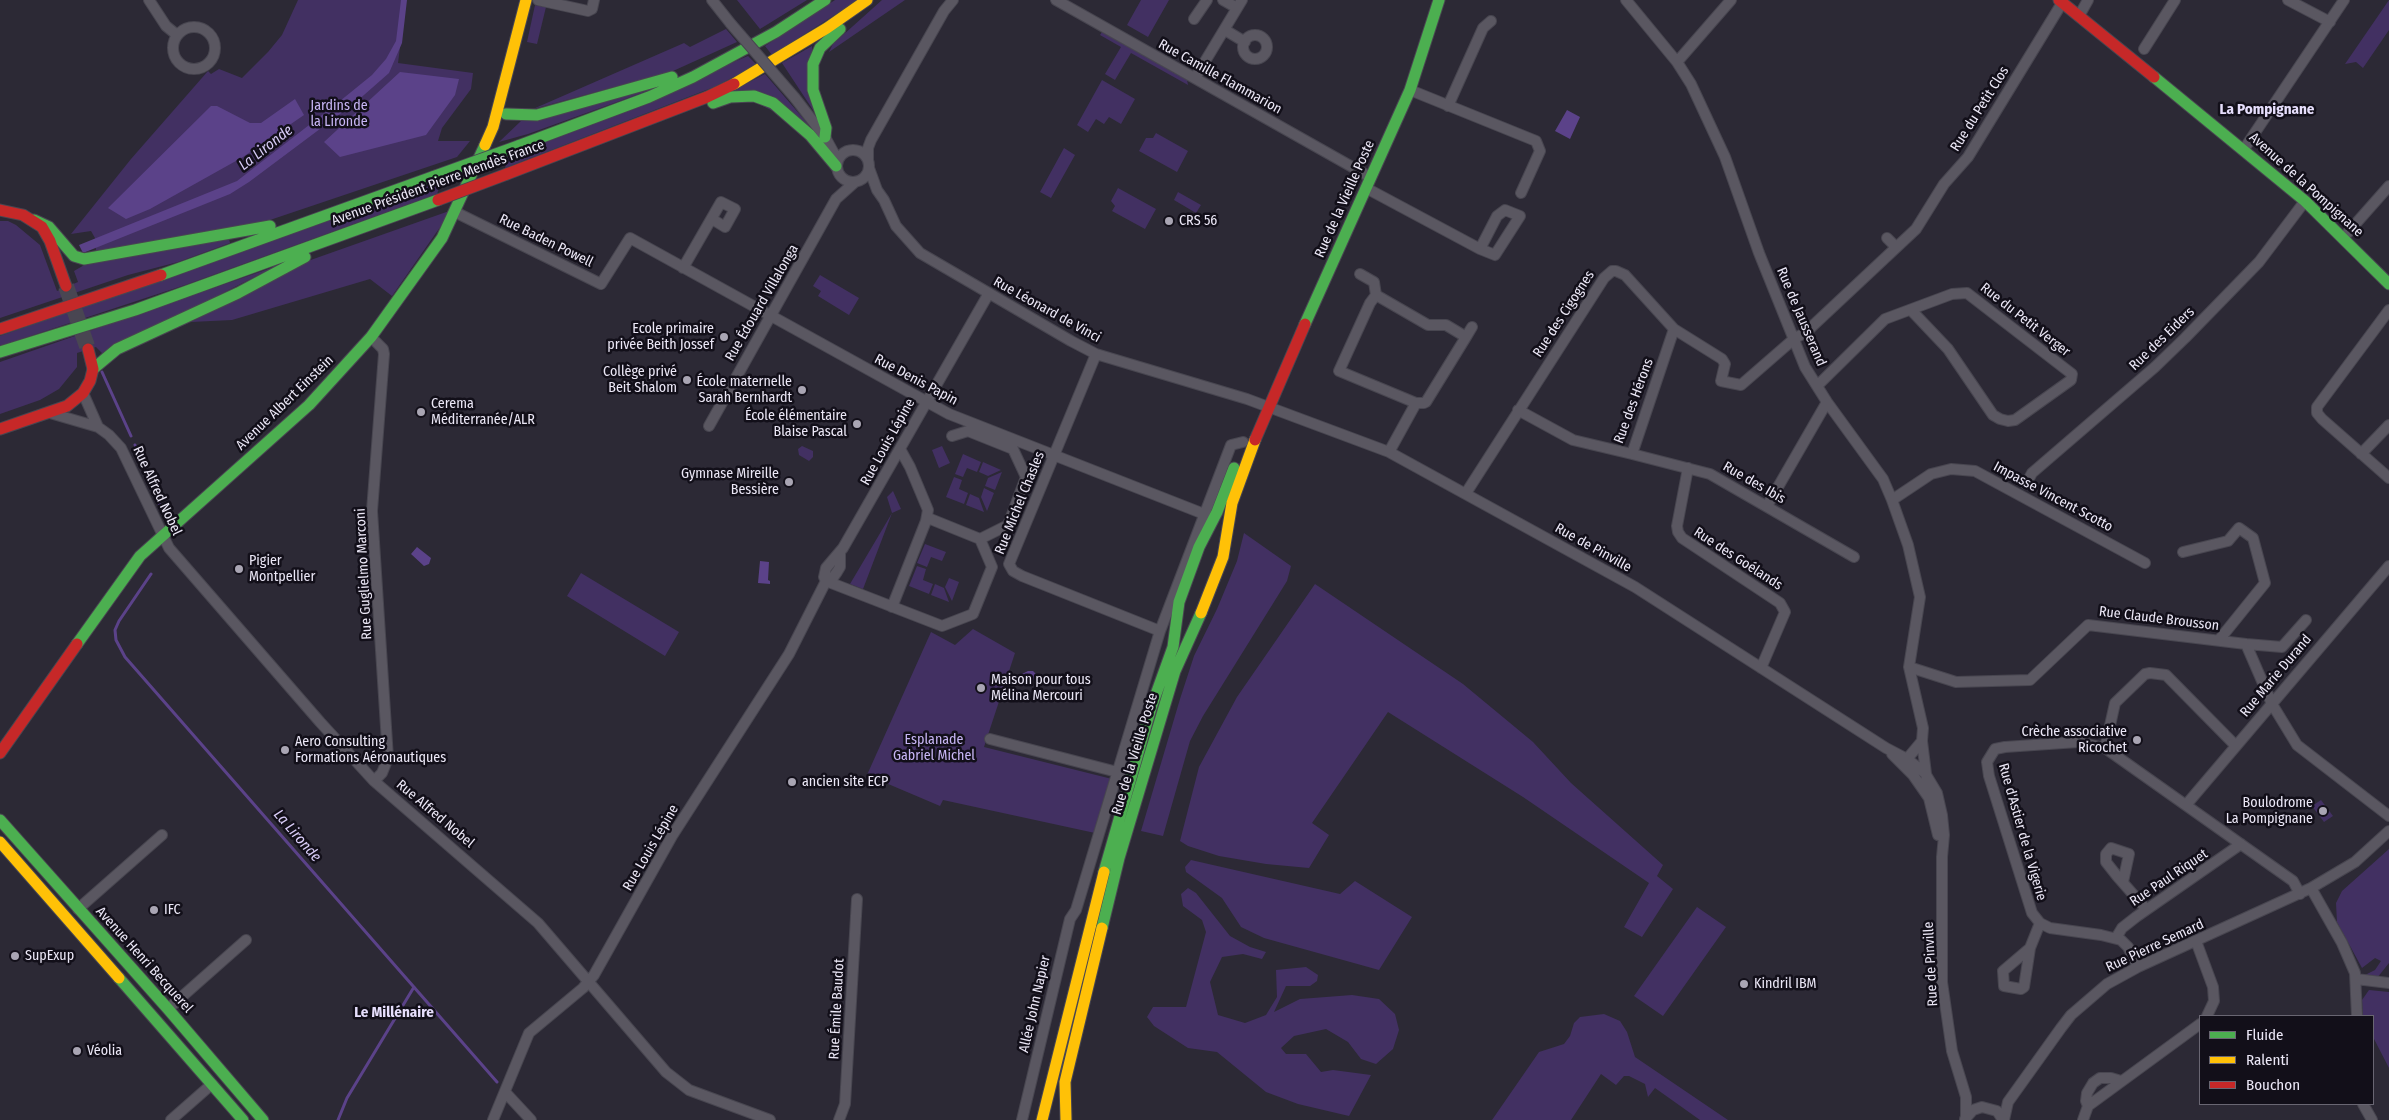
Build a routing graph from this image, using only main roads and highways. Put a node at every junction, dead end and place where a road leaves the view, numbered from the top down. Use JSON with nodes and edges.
{"nodes":[{"id":1,"x":526,"y":0,"type":"edge"},
{"id":2,"x":824,"y":0,"type":"edge"},
{"id":3,"x":867,"y":0,"type":"edge"},
{"id":4,"x":874,"y":0,"type":"edge"},
{"id":5,"x":1439,"y":0,"type":"edge"},
{"id":6,"x":2061,"y":1,"type":"edge"},
{"id":7,"x":716,"y":65,"type":"junction"},
{"id":8,"x":502,"y":112,"type":"junction"},
{"id":9,"x":656,"y":118,"type":"junction"},
{"id":10,"x":827,"y":140,"type":"road end"},
{"id":11,"x":837,"y":166,"type":"road end"},
{"id":12,"x":0,"y":210,"type":"edge"},
{"id":13,"x":34,"y":220,"type":"junction"},
{"id":14,"x":298,"y":225,"type":"junction"},
{"id":15,"x":335,"y":236,"type":"junction"},
{"id":16,"x":2389,"y":284,"type":"edge"},
{"id":17,"x":66,"y":286,"type":"tunnel mouth"},
{"id":18,"x":0,"y":329,"type":"edge"},
{"id":19,"x":88,"y":349,"type":"tunnel mouth"},
{"id":20,"x":0,"y":352,"type":"edge"},
{"id":21,"x":93,"y":369,"type":"junction"},
{"id":22,"x":1268,"y":407,"type":"junction"},
{"id":23,"x":0,"y":429,"type":"edge"},
{"id":24,"x":0,"y":753,"type":"edge"},
{"id":25,"x":0,"y":820,"type":"edge"},
{"id":26,"x":0,"y":842,"type":"edge"},
{"id":27,"x":243,"y":1120,"type":"edge"},
{"id":28,"x":263,"y":1120,"type":"edge"},
{"id":29,"x":1042,"y":1120,"type":"edge"},
{"id":30,"x":1066,"y":1120,"type":"edge"}],
"edges":[{"from":1,"to":8,"type":"main road","name":"Avenue Albert Einstein"},
{"from":2,"to":7,"type":"main road","name":"Avenue Président Pierre Mendès France"},
{"from":3,"to":9,"type":"main road","name":"Avenue Président Pierre Mendès France"},
{"from":4,"to":10,"type":"main road"},
{"from":5,"to":22,"type":"main road","name":"Rue de la Vieille Poste"},
{"from":6,"to":16,"type":"main road","name":"Avenue de la Pompignane"},
{"from":7,"to":8,"type":"main road"},
{"from":7,"to":14,"type":"main road","name":"Avenue Président Pierre Mendès France","bridge":true},
{"from":8,"to":24,"type":"main road","name":"Avenue Albert Einstein"},
{"from":9,"to":11,"type":"main road"},
{"from":9,"to":15,"type":"main road","name":"Avenue Président Pierre Mendès France","bridge":true},
{"from":12,"to":13,"type":"main road"},
{"from":13,"to":14,"type":"main road"},
{"from":13,"to":17,"type":"main road"},
{"from":14,"to":18,"type":"main road","name":"Avenue Président Pierre Mendès France"},
{"from":15,"to":20,"type":"main road","name":"Avenue Président Pierre Mendès France"},
{"from":15,"to":21,"type":"main road"},
{"from":19,"to":21,"type":"main road"},
{"from":21,"to":23,"type":"main road"},
{"from":22,"to":29,"type":"main road","name":"Rue de la Vieille Poste"},
{"from":22,"to":30,"type":"main road","name":"Rue de la Vieille Poste"},
{"from":25,"to":28,"type":"main road","name":"Avenue Henri Becquerel"},
{"from":26,"to":27,"type":"main road","name":"Avenue Henri Becquerel"}]}
